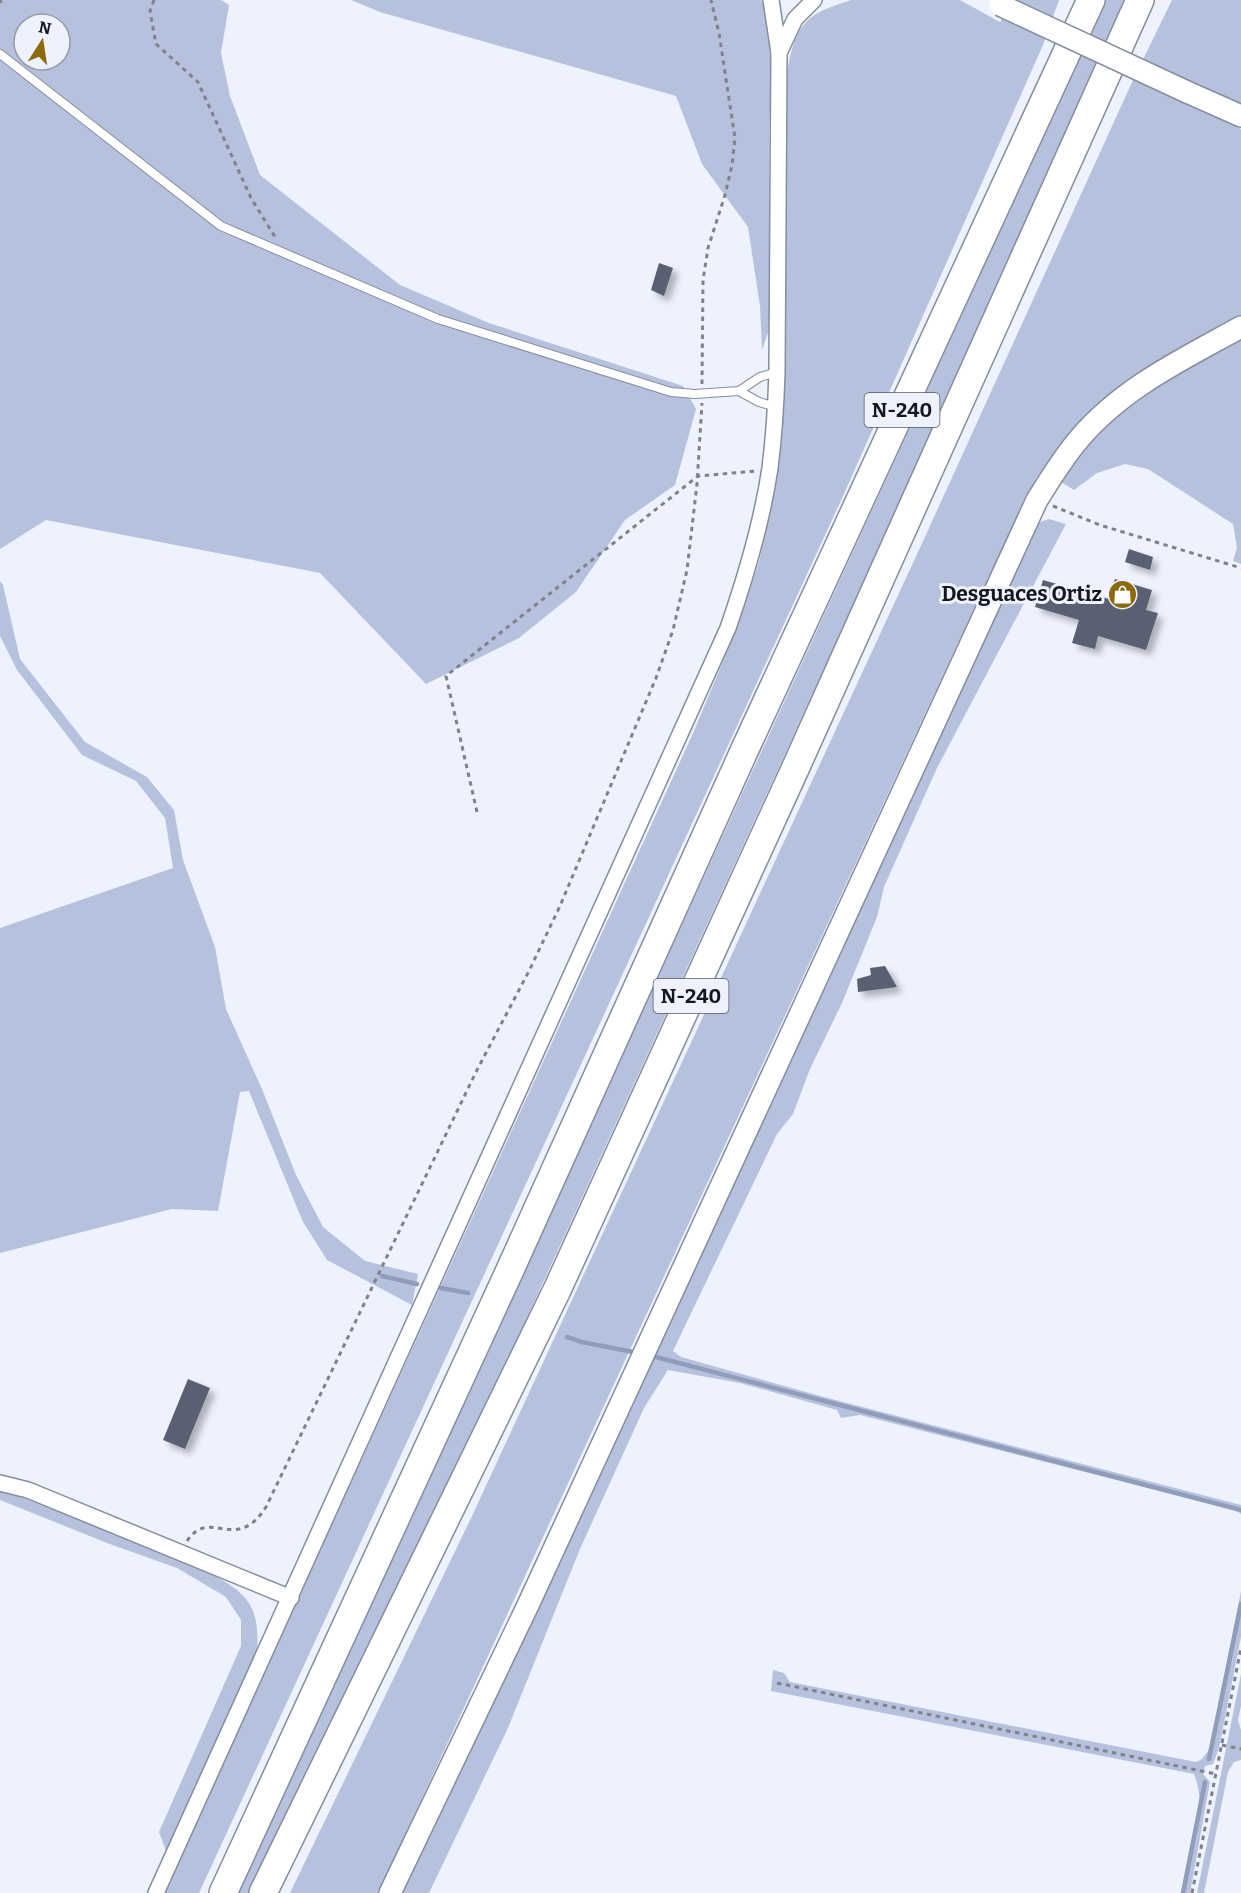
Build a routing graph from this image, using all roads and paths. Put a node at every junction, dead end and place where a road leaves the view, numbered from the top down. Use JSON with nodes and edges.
{"nodes":[{"id":1,"x":154,"y":0,"type":"edge"},
{"id":2,"x":711,"y":0,"type":"edge"},
{"id":3,"x":771,"y":0,"type":"edge"},
{"id":4,"x":814,"y":0,"type":"edge"},
{"id":5,"x":1071,"y":0,"type":"edge"},
{"id":6,"x":1091,"y":0,"type":"edge"},
{"id":7,"x":1140,"y":0,"type":"edge"},
{"id":8,"x":1155,"y":0,"type":"edge"},
{"id":9,"x":995,"y":3,"type":"edge"},
{"id":10,"x":779,"y":53,"type":"junction"},
{"id":11,"x":0,"y":54,"type":"edge"},
{"id":12,"x":1101,"y":91,"type":"junction"},
{"id":13,"x":1241,"y":116,"type":"edge"},
{"id":14,"x":1007,"y":183,"type":"junction"},
{"id":15,"x":285,"y":254,"type":"junction"},
{"id":16,"x":1241,"y":327,"type":"edge"},
{"id":17,"x":777,"y":372,"type":"junction"},
{"id":18,"x":740,"y":391,"type":"junction"},
{"id":19,"x":701,"y":393,"type":"junction"},
{"id":20,"x":776,"y":407,"type":"junction"},
{"id":21,"x":770,"y":470,"type":"junction"},
{"id":22,"x":698,"y":476,"type":"junction"},
{"id":23,"x":1038,"y":500,"type":"junction"},
{"id":24,"x":1241,"y":568,"type":"edge"},
{"id":25,"x":477,"y":812,"type":"dead end"},
{"id":26,"x":0,"y":1483,"type":"edge"},
{"id":27,"x":180,"y":1553,"type":"junction"},
{"id":28,"x":291,"y":1598,"type":"junction"},
{"id":29,"x":1241,"y":1648,"type":"edge"},
{"id":30,"x":777,"y":1683,"type":"dead end"},
{"id":31,"x":1222,"y":1745,"type":"junction"},
{"id":32,"x":1241,"y":1749,"type":"edge"},
{"id":33,"x":1216,"y":1774,"type":"junction"},
{"id":34,"x":156,"y":1893,"type":"edge"},
{"id":35,"x":223,"y":1893,"type":"edge"},
{"id":36,"x":263,"y":1893,"type":"edge"},
{"id":37,"x":390,"y":1893,"type":"edge"},
{"id":38,"x":1192,"y":1893,"type":"edge"}],
"edges":[{"from":1,"to":15,"type":"path"},
{"from":2,"to":19,"type":"path"},
{"from":3,"to":10,"type":"street"},
{"from":4,"to":10,"type":"street"},
{"from":5,"to":14,"type":"highway"},
{"from":6,"to":14,"type":"highway","number":"N-240"},
{"from":7,"to":12,"type":"highway","number":"N-240"},
{"from":8,"to":12,"type":"highway"},
{"from":9,"to":13,"type":"street","bridge":true},
{"from":10,"to":17,"type":"street"},
{"from":11,"to":15,"type":"lane"},
{"from":12,"to":36,"type":"highway","number":"N-240"},
{"from":14,"to":35,"type":"highway","number":"N-240"},
{"from":15,"to":19,"type":"lane"},
{"from":16,"to":23,"type":"street"},
{"from":17,"to":18,"type":"lane"},
{"from":17,"to":20,"type":"street"},
{"from":18,"to":19,"type":"lane"},
{"from":18,"to":20,"type":"lane"},
{"from":19,"to":22,"type":"path"},
{"from":20,"to":21,"type":"street"},
{"from":21,"to":22,"type":"path"},
{"from":21,"to":28,"type":"street"},
{"from":22,"to":25,"type":"path"},
{"from":22,"to":27,"type":"path"},
{"from":23,"to":24,"type":"path"},
{"from":23,"to":37,"type":"street"},
{"from":26,"to":27,"type":"street"},
{"from":27,"to":28,"type":"street"},
{"from":28,"to":34,"type":"street"},
{"from":29,"to":31,"type":"path"},
{"from":30,"to":33,"type":"path"},
{"from":31,"to":32,"type":"path"},
{"from":31,"to":33,"type":"path"},
{"from":33,"to":38,"type":"path"}]}
